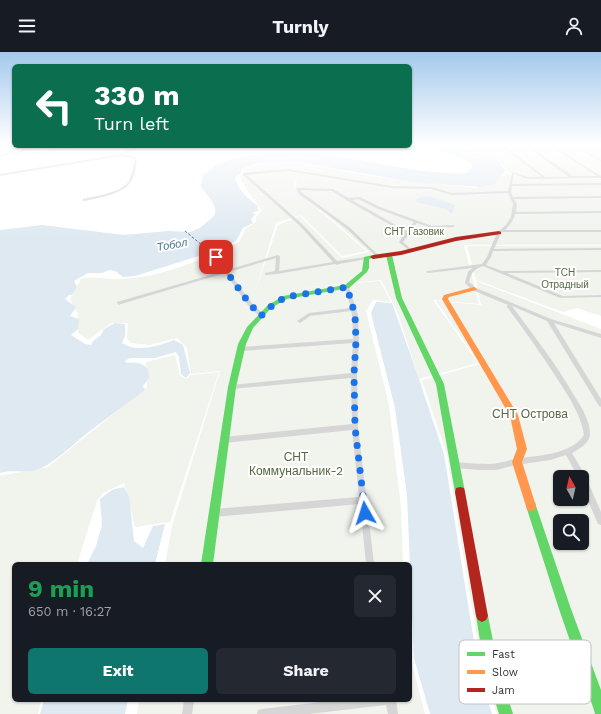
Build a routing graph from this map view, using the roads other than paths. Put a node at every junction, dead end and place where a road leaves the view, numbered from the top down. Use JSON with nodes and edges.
{"nodes":[{"id":1,"x":131,"y":175,"type":"edge"},
{"id":2,"x":246,"y":175,"type":"edge"},
{"id":3,"x":318,"y":175,"type":"edge"},
{"id":4,"x":513,"y":175,"type":"edge"},
{"id":5,"x":517,"y":175,"type":"edge"},
{"id":6,"x":541,"y":175,"type":"edge"},
{"id":7,"x":568,"y":175,"type":"edge"},
{"id":8,"x":600,"y":177,"type":"edge"},
{"id":9,"x":545,"y":178,"type":"junction"},
{"id":10,"x":572,"y":178,"type":"junction"},
{"id":11,"x":601,"y":184,"type":"edge"},
{"id":12,"x":510,"y":185,"type":"junction"},
{"id":13,"x":509,"y":192,"type":"junction"},
{"id":14,"x":601,"y":197,"type":"edge"},
{"id":15,"x":347,"y":198,"type":"junction"},
{"id":16,"x":512,"y":198,"type":"junction"},
{"id":17,"x":84,"y":200,"type":"dead end"},
{"id":18,"x":601,"y":212,"type":"edge"},
{"id":19,"x":514,"y":213,"type":"junction"},
{"id":20,"x":416,"y":221,"type":"junction"},
{"id":21,"x":453,"y":226,"type":"dead end"},
{"id":22,"x":601,"y":231,"type":"edge"},
{"id":23,"x":501,"y":232,"type":"junction"},
{"id":24,"x":406,"y":233,"type":"junction"},
{"id":25,"x":492,"y":250,"type":"junction"},
{"id":26,"x":601,"y":250,"type":"edge"},
{"id":27,"x":411,"y":251,"type":"junction"},
{"id":28,"x":389,"y":255,"type":"junction"},
{"id":29,"x":216,"y":257,"type":"dead end"},
{"id":30,"x":378,"y":257,"type":"junction"},
{"id":31,"x":366,"y":258,"type":"junction"},
{"id":32,"x":337,"y":264,"type":"junction"},
{"id":33,"x":483,"y":265,"type":"junction"},
{"id":34,"x":475,"y":266,"type":"junction"},
{"id":35,"x":601,"y":271,"type":"edge"},
{"id":36,"x":225,"y":272,"type":"junction"},
{"id":37,"x":428,"y":272,"type":"dead end"},
{"id":38,"x":499,"y":272,"type":"junction"},
{"id":39,"x":278,"y":273,"type":"junction"},
{"id":40,"x":267,"y":274,"type":"dead end"},
{"id":41,"x":347,"y":287,"type":"junction"},
{"id":42,"x":474,"y":289,"type":"junction"},
{"id":43,"x":601,"y":296,"type":"edge"},
{"id":44,"x":119,"y":303,"type":"dead end"},
{"id":45,"x":509,"y":306,"type":"junction"},
{"id":46,"x":354,"y":309,"type":"junction"},
{"id":47,"x":261,"y":316,"type":"junction"},
{"id":48,"x":549,"y":320,"type":"junction"},
{"id":49,"x":300,"y":321,"type":"dead end"},
{"id":50,"x":601,"y":336,"type":"edge"},
{"id":51,"x":356,"y":341,"type":"junction"},
{"id":52,"x":241,"y":349,"type":"junction"},
{"id":53,"x":354,"y":374,"type":"junction"},
{"id":54,"x":232,"y":387,"type":"junction"},
{"id":55,"x":601,"y":404,"type":"edge"},
{"id":56,"x":355,"y":427,"type":"junction"},
{"id":57,"x":224,"y":440,"type":"junction"},
{"id":58,"x":568,"y":453,"type":"junction"},
{"id":59,"x":517,"y":462,"type":"junction"},
{"id":60,"x":456,"y":465,"type":"junction"},
{"id":61,"x":578,"y":470,"type":"edge"},
{"id":62,"x":589,"y":493,"type":"edge"},
{"id":63,"x":363,"y":500,"type":"junction"},
{"id":64,"x":214,"y":513,"type":"junction"},
{"id":65,"x":601,"y":521,"type":"edge"},
{"id":66,"x":207,"y":562,"type":"edge"},
{"id":67,"x":370,"y":562,"type":"edge"},
{"id":68,"x":486,"y":640,"type":"edge"},
{"id":69,"x":576,"y":640,"type":"edge"},
{"id":70,"x":591,"y":682,"type":"edge"},
{"id":71,"x":189,"y":702,"type":"edge"},
{"id":72,"x":367,"y":702,"type":"edge"},
{"id":73,"x":391,"y":702,"type":"edge"},
{"id":74,"x":503,"y":704,"type":"edge"},
{"id":75,"x":601,"y":710,"type":"edge"},
{"id":76,"x":187,"y":714,"type":"edge"},
{"id":77,"x":262,"y":714,"type":"edge"},
{"id":78,"x":393,"y":714,"type":"edge"},
{"id":79,"x":506,"y":714,"type":"edge"}],
"edges":[{"from":1,"to":17,"type":"street"},
{"from":2,"to":32,"type":"street"},
{"from":3,"to":13,"type":"street"},
{"from":4,"to":12,"type":"street"},
{"from":5,"to":9,"type":"street"},
{"from":6,"to":9,"type":"street"},
{"from":7,"to":10,"type":"street"},
{"from":8,"to":10,"type":"street"},
{"from":9,"to":10,"type":"street"},
{"from":11,"to":12,"type":"street"},
{"from":12,"to":13,"type":"street"},
{"from":13,"to":16,"type":"street"},
{"from":14,"to":16,"type":"street"},
{"from":15,"to":20,"type":"street"},
{"from":15,"to":24,"type":"street"},
{"from":15,"to":30,"type":"street"},
{"from":16,"to":19,"type":"street"},
{"from":18,"to":19,"type":"street"},
{"from":19,"to":23,"type":"street"},
{"from":20,"to":21,"type":"street"},
{"from":20,"to":24,"type":"street"},
{"from":22,"to":23,"type":"street"},
{"from":23,"to":25,"type":"street"},
{"from":23,"to":27,"type":"street"},
{"from":24,"to":27,"type":"street"},
{"from":25,"to":26,"type":"street"},
{"from":25,"to":33,"type":"street"},
{"from":27,"to":28,"type":"street"},
{"from":28,"to":30,"type":"street"},
{"from":28,"to":60,"type":"street"},
{"from":29,"to":36,"type":"street"},
{"from":30,"to":31,"type":"street"},
{"from":31,"to":32,"type":"street"},
{"from":31,"to":41,"type":"street"},
{"from":32,"to":39,"type":"street"},
{"from":33,"to":34,"type":"street"},
{"from":33,"to":38,"type":"street"},
{"from":34,"to":37,"type":"street"},
{"from":34,"to":42,"type":"street"},
{"from":35,"to":38,"type":"street"},
{"from":36,"to":39,"type":"street"},
{"from":36,"to":44,"type":"street"},
{"from":36,"to":47,"type":"street"},
{"from":38,"to":43,"type":"street"},
{"from":39,"to":40,"type":"street"},
{"from":41,"to":46,"type":"street"},
{"from":41,"to":47,"type":"street"},
{"from":42,"to":45,"type":"street"},
{"from":42,"to":59,"type":"street"},
{"from":45,"to":48,"type":"street"},
{"from":45,"to":58,"type":"street"},
{"from":46,"to":49,"type":"street"},
{"from":46,"to":51,"type":"street"},
{"from":47,"to":52,"type":"street"},
{"from":48,"to":50,"type":"street"},
{"from":48,"to":55,"type":"street"},
{"from":51,"to":52,"type":"street"},
{"from":51,"to":53,"type":"street"},
{"from":52,"to":54,"type":"street"},
{"from":53,"to":54,"type":"street"},
{"from":53,"to":56,"type":"street"},
{"from":54,"to":57,"type":"street"},
{"from":56,"to":57,"type":"street"},
{"from":56,"to":63,"type":"street"},
{"from":57,"to":64,"type":"street"},
{"from":58,"to":59,"type":"street"},
{"from":58,"to":61,"type":"street"},
{"from":59,"to":60,"type":"street"},
{"from":59,"to":69,"type":"street"},
{"from":60,"to":68,"type":"street"},
{"from":62,"to":65,"type":"street"},
{"from":63,"to":64,"type":"street"},
{"from":63,"to":67,"type":"street"},
{"from":64,"to":66,"type":"street"},
{"from":70,"to":75,"type":"street"},
{"from":71,"to":76,"type":"street"},
{"from":72,"to":77,"type":"street"},
{"from":73,"to":78,"type":"street"},
{"from":74,"to":79,"type":"street"}]}
